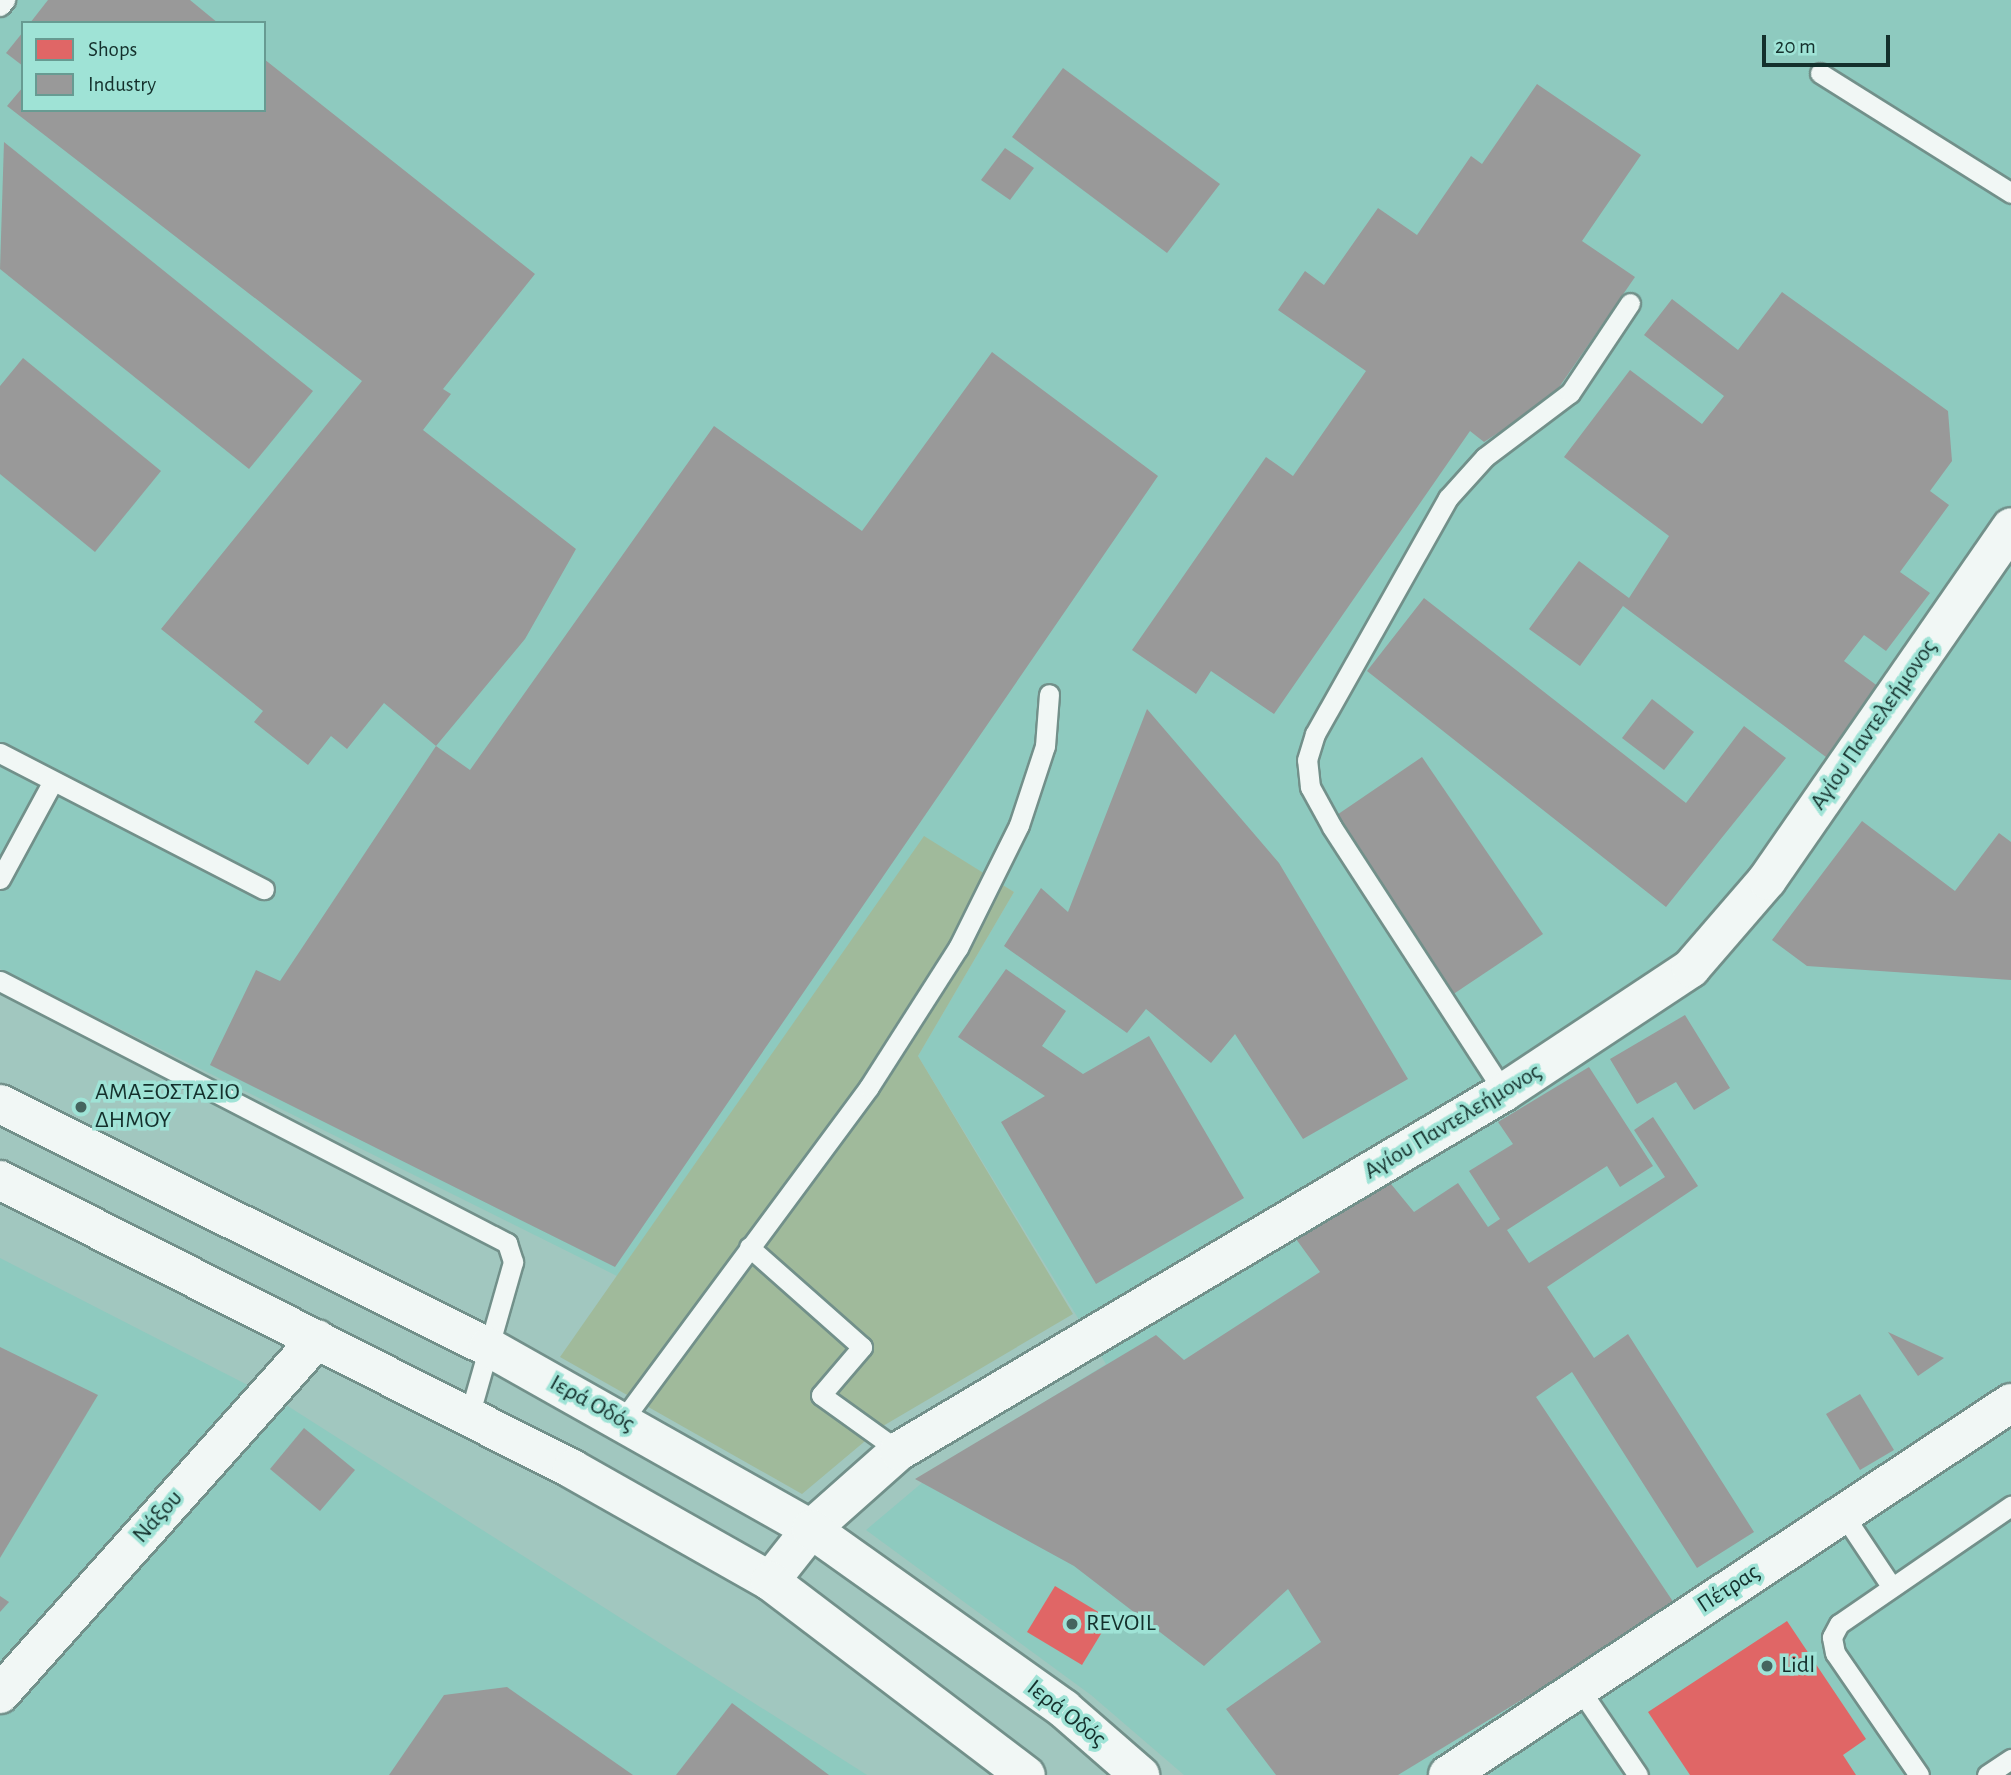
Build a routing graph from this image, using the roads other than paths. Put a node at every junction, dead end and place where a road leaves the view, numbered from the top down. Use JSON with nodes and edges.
{"nodes":[{"id":1,"x":5,"y":0,"type":"edge"},
{"id":2,"x":0,"y":6,"type":"edge"},
{"id":3,"x":1820,"y":73,"type":"dead end"},
{"id":4,"x":2011,"y":193,"type":"edge"},
{"id":5,"x":1630,"y":303,"type":"dead end"},
{"id":6,"x":2011,"y":527,"type":"edge"},
{"id":7,"x":1049,"y":694,"type":"dead end"},
{"id":8,"x":0,"y":753,"type":"edge"},
{"id":9,"x":53,"y":781,"type":"junction"},
{"id":10,"x":0,"y":879,"type":"edge"},
{"id":11,"x":264,"y":889,"type":"dead end"},
{"id":12,"x":0,"y":981,"type":"edge"},
{"id":13,"x":1504,"y":1092,"type":"junction"},
{"id":14,"x":0,"y":1104,"type":"edge"},
{"id":15,"x":0,"y":1180,"type":"edge"},
{"id":16,"x":749,"y":1247,"type":"junction"},
{"id":17,"x":317,"y":1339,"type":"junction"},
{"id":18,"x":488,"y":1348,"type":"junction"},
{"id":19,"x":2011,"y":1403,"type":"edge"},
{"id":20,"x":469,"y":1416,"type":"junction"},
{"id":21,"x":622,"y":1421,"type":"junction"},
{"id":22,"x":899,"y":1451,"type":"junction"},
{"id":23,"x":2011,"y":1506,"type":"edge"},
{"id":24,"x":1843,"y":1514,"type":"junction"},
{"id":25,"x":811,"y":1529,"type":"junction"},
{"id":26,"x":770,"y":1581,"type":"junction"},
{"id":27,"x":1891,"y":1587,"type":"junction"},
{"id":28,"x":1579,"y":1688,"type":"junction"},
{"id":29,"x":0,"y":1694,"type":"edge"},
{"id":30,"x":2011,"y":1759,"type":"edge"},
{"id":31,"x":1026,"y":1775,"type":"edge"},
{"id":32,"x":1140,"y":1775,"type":"edge"},
{"id":33,"x":1448,"y":1775,"type":"edge"},
{"id":34,"x":1638,"y":1775,"type":"edge"},
{"id":35,"x":1919,"y":1775,"type":"edge"},
{"id":36,"x":1987,"y":1775,"type":"edge"}],
"edges":[{"from":1,"to":2,"type":"lane"},
{"from":3,"to":4,"type":"lane"},
{"from":5,"to":13,"type":"lane"},
{"from":6,"to":13,"type":"street","name":"Αγίου Παντελεήμονος"},
{"from":7,"to":16,"type":"lane"},
{"from":8,"to":9,"type":"lane"},
{"from":9,"to":10,"type":"lane"},
{"from":9,"to":11,"type":"lane"},
{"from":12,"to":18,"type":"lane"},
{"from":13,"to":22,"type":"street","name":"Αγίου Παντελεήμονος"},
{"from":14,"to":18,"type":"street","name":"Ιερά Οδός"},
{"from":15,"to":17,"type":"street"},
{"from":16,"to":21,"type":"lane"},
{"from":16,"to":22,"type":"lane"},
{"from":17,"to":20,"type":"street"},
{"from":17,"to":29,"type":"street","name":"Νάξου"},
{"from":18,"to":20,"type":"lane"},
{"from":18,"to":21,"type":"street","name":"Ιερά Οδός"},
{"from":19,"to":24,"type":"street","name":"Πέτρας"},
{"from":20,"to":26,"type":"street"},
{"from":21,"to":25,"type":"street","name":"Ιερά Οδός"},
{"from":22,"to":25,"type":"street","name":"Αγίου Παντελεήμονος"},
{"from":23,"to":27,"type":"lane"},
{"from":24,"to":27,"type":"lane"},
{"from":24,"to":28,"type":"street","name":"Πέτρας"},
{"from":25,"to":26,"type":"street","name":"Αγίου Παντελεήμονος"},
{"from":25,"to":32,"type":"street","name":"Ιερά Οδός"},
{"from":26,"to":31,"type":"street"},
{"from":27,"to":35,"type":"lane"},
{"from":28,"to":33,"type":"street","name":"Πέτρας"},
{"from":28,"to":34,"type":"lane"},
{"from":30,"to":36,"type":"lane"}]}
